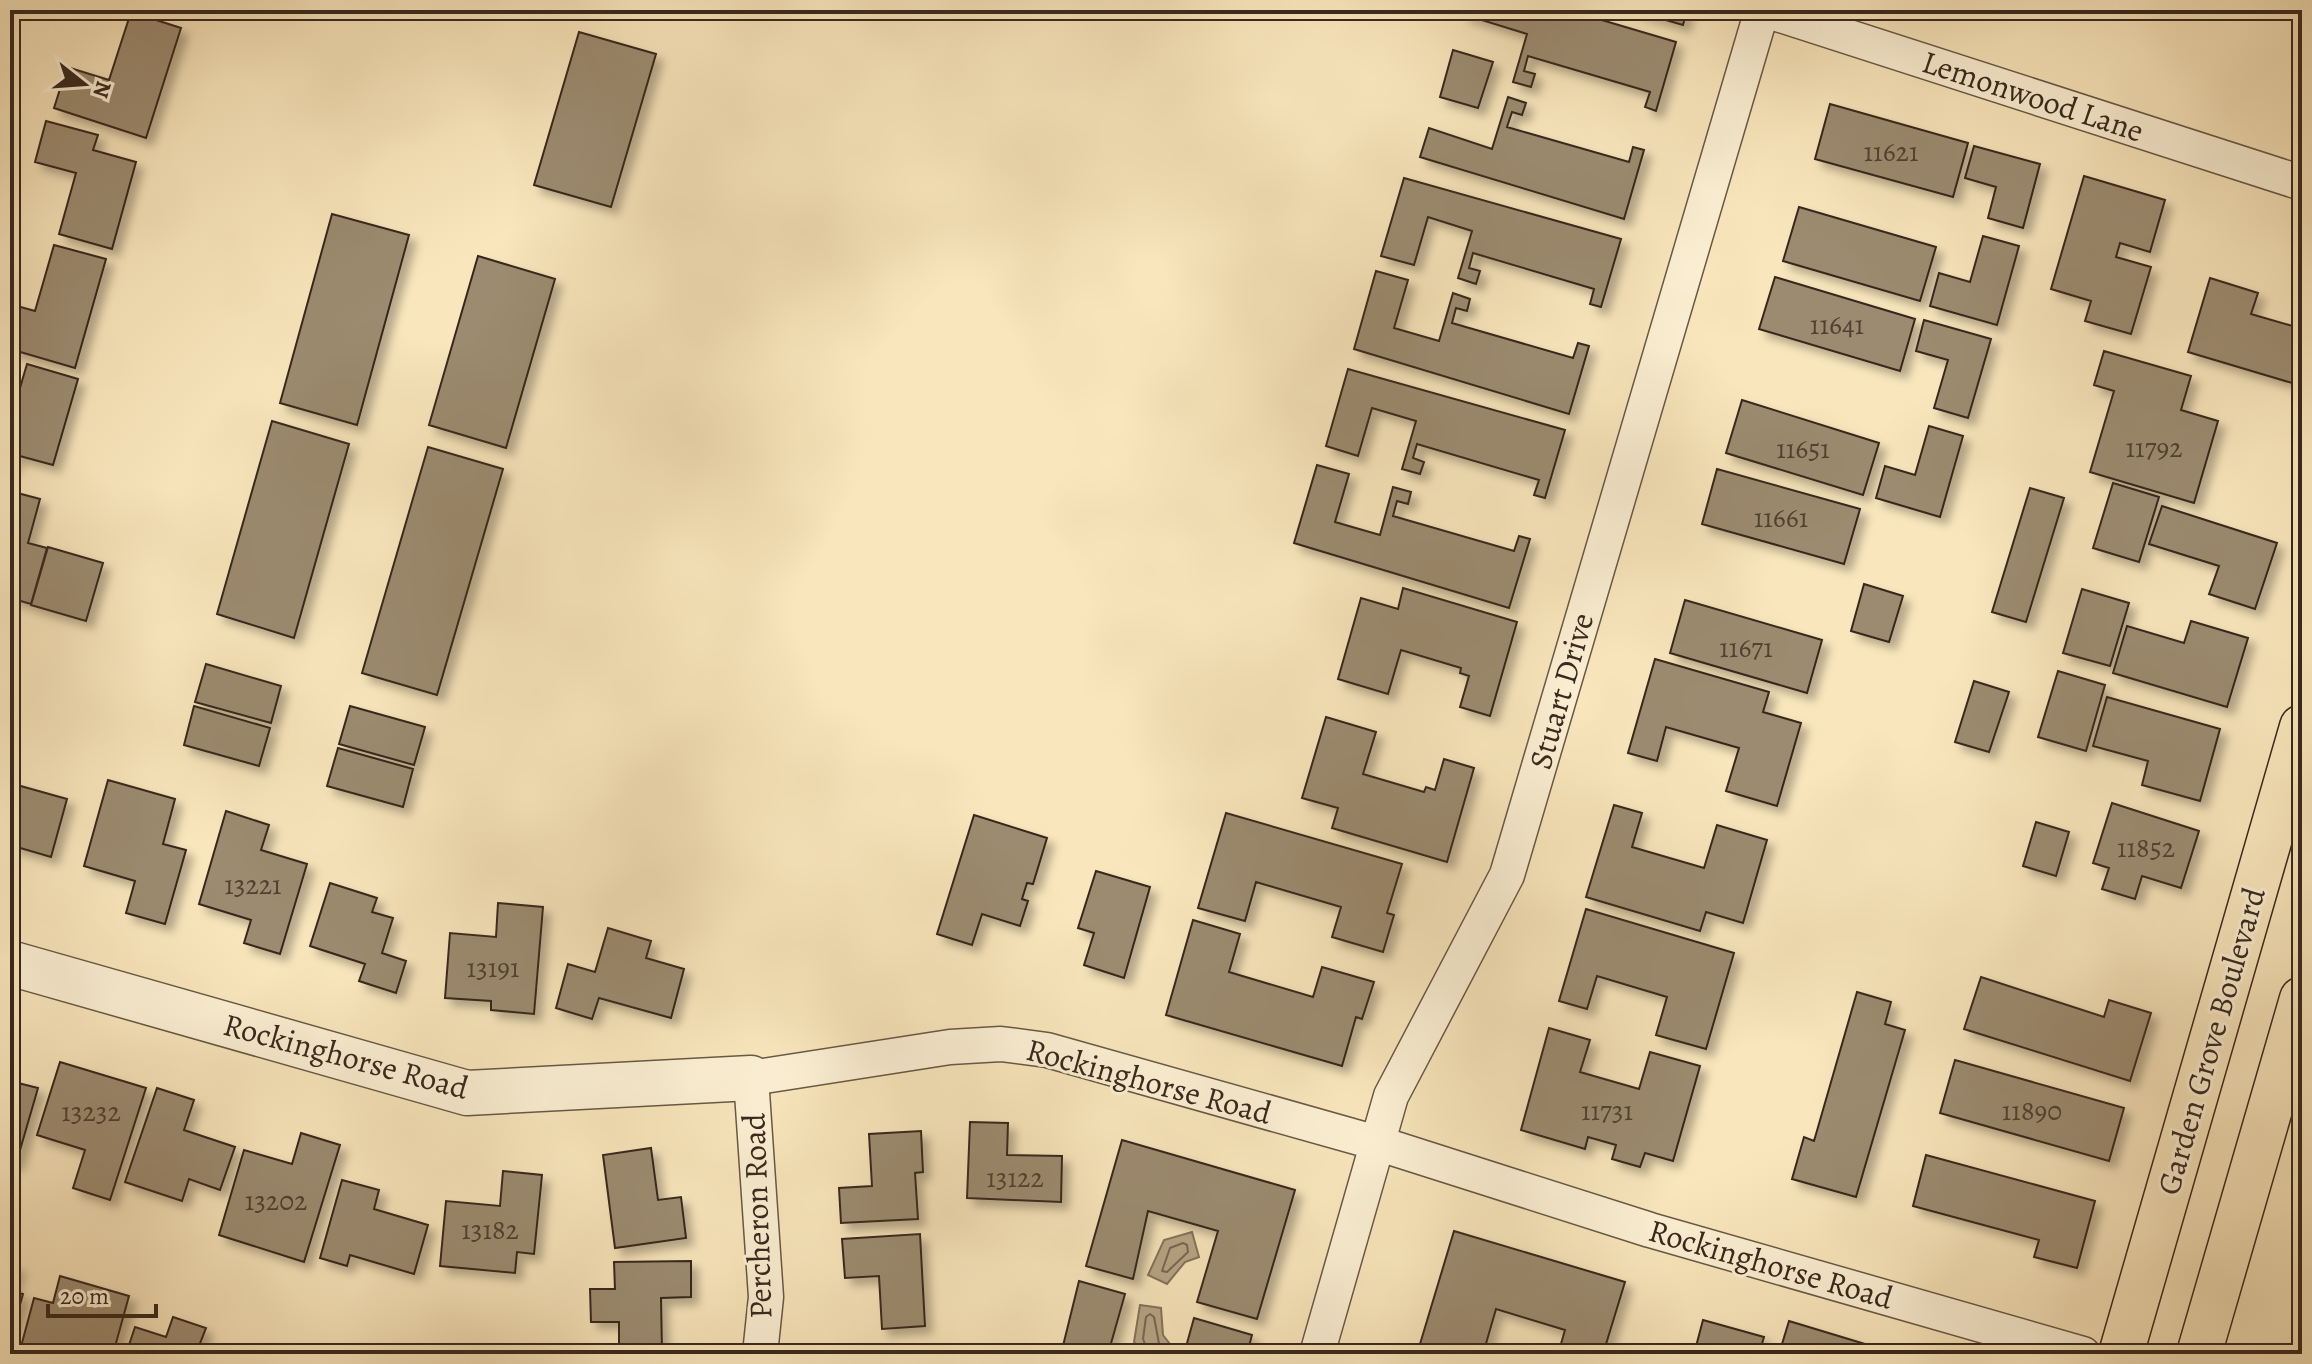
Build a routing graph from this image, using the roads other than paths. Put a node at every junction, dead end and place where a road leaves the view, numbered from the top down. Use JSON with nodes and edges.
{"nodes":[{"id":1,"x":1763,"y":10,"type":"edge"},
{"id":2,"x":2302,"y":183,"type":"edge"},
{"id":3,"x":2302,"y":727,"type":"edge"},
{"id":4,"x":10,"y":963,"type":"edge"},
{"id":5,"x":2302,"y":999,"type":"edge"},
{"id":6,"x":751,"y":1078,"type":"junction"},
{"id":7,"x":1377,"y":1143,"type":"junction"},
{"id":8,"x":760,"y":1354,"type":"edge"},
{"id":9,"x":1317,"y":1354,"type":"edge"},
{"id":10,"x":2083,"y":1354,"type":"edge"},
{"id":11,"x":2121,"y":1354,"type":"edge"},
{"id":12,"x":2199,"y":1354,"type":"edge"}],
"edges":[{"from":1,"to":2,"type":"street","name":"Lemonwood Lane"},
{"from":1,"to":7,"type":"street","name":"Stuart Drive"},
{"from":3,"to":11,"type":"main road","name":"Garden Grove Boulevard"},
{"from":4,"to":6,"type":"street","name":"Rockinghorse Road"},
{"from":5,"to":12,"type":"main road"},
{"from":6,"to":7,"type":"street","name":"Rockinghorse Road"},
{"from":6,"to":8,"type":"street","name":"Percheron Road"},
{"from":7,"to":9,"type":"street","name":"Stuart Drive"},
{"from":7,"to":10,"type":"street","name":"Rockinghorse Road"}]}
